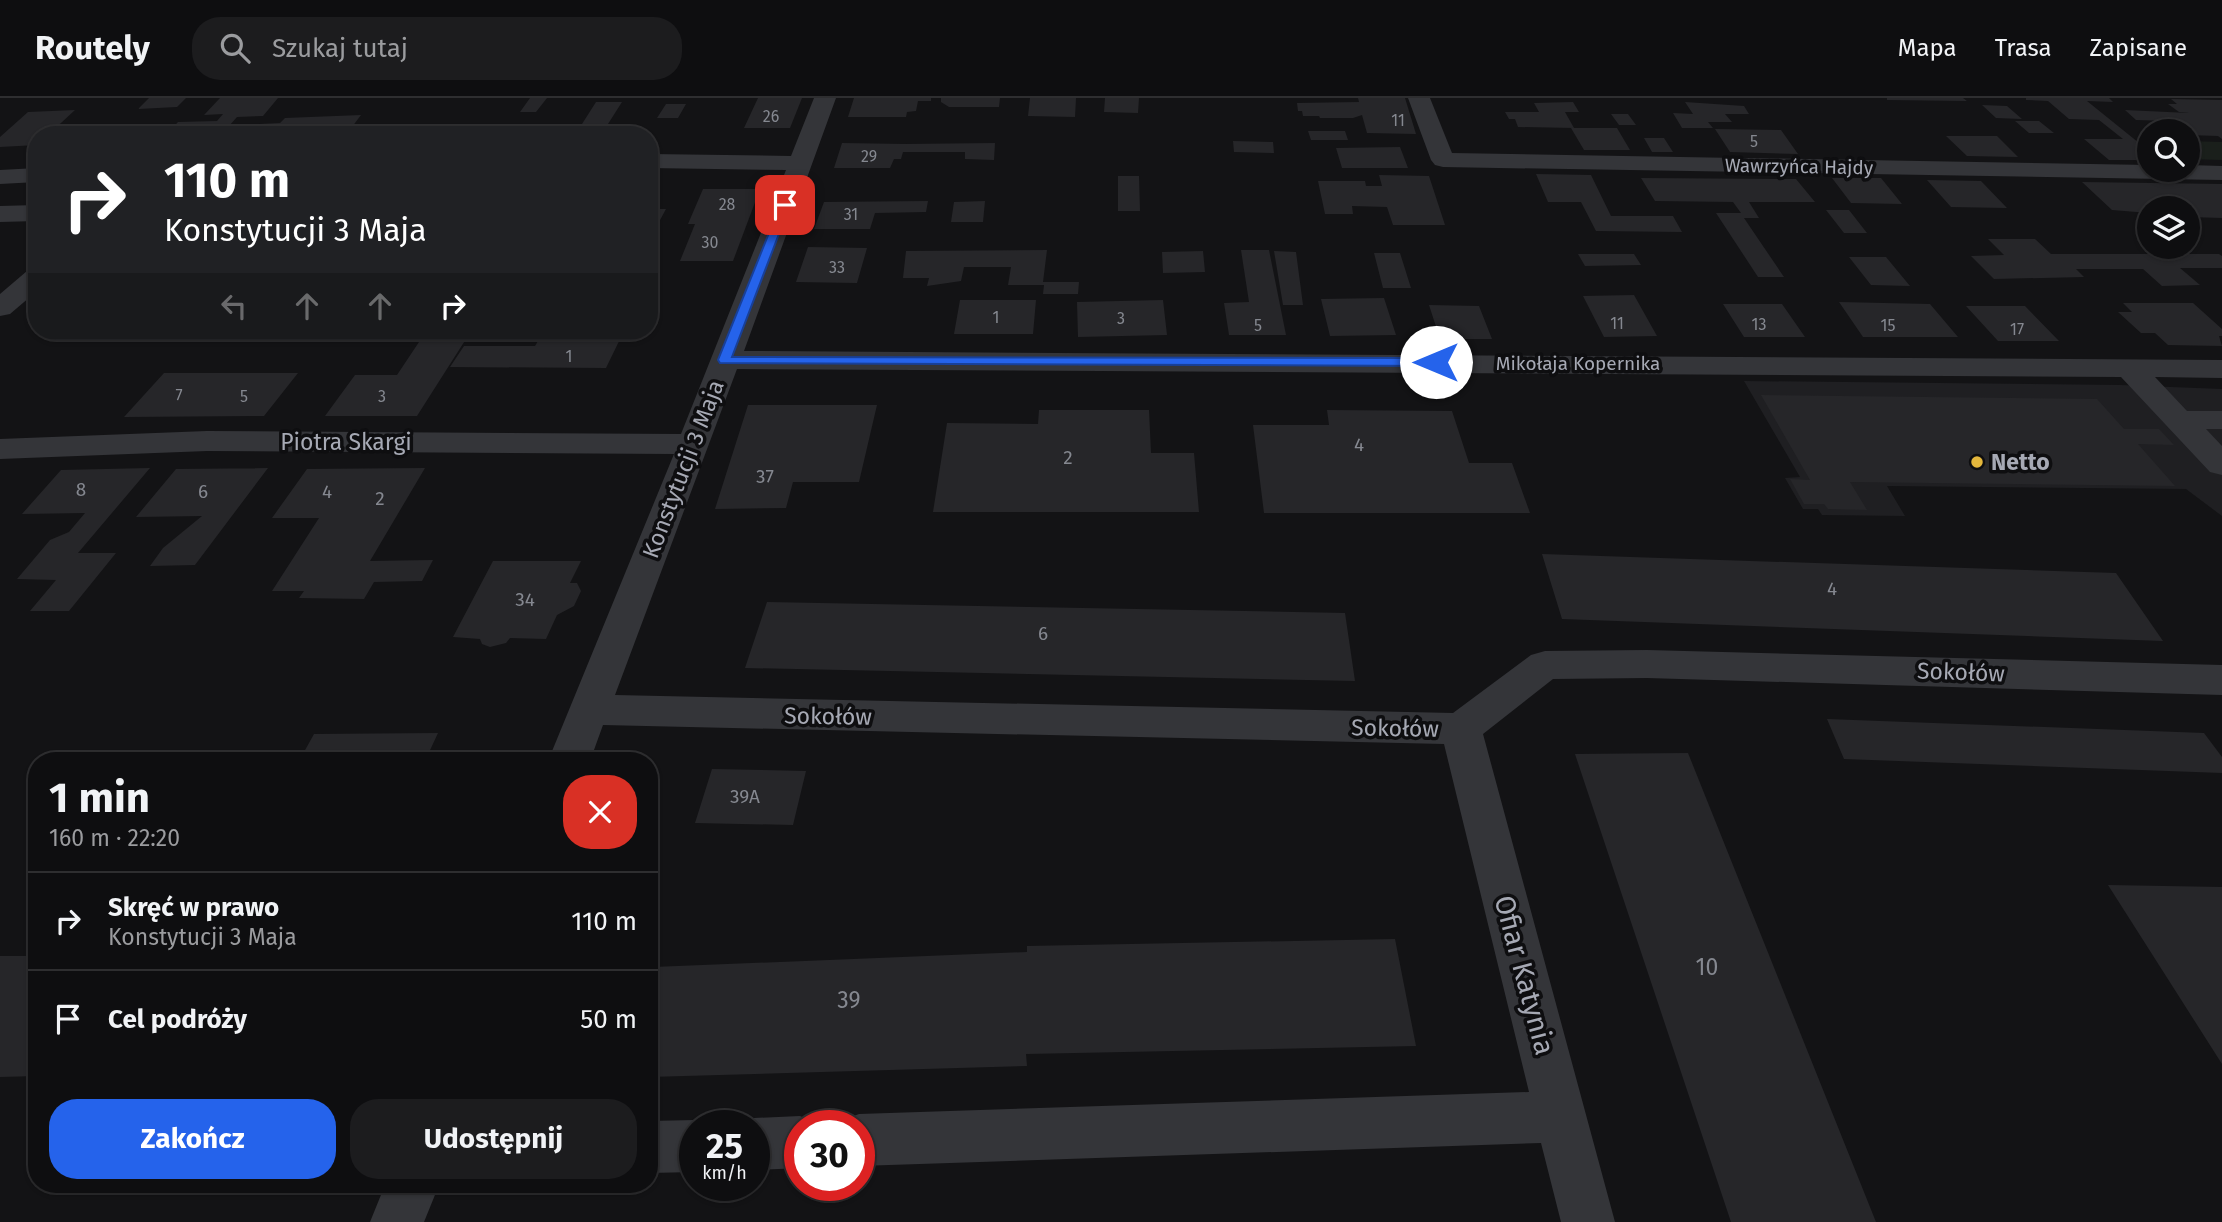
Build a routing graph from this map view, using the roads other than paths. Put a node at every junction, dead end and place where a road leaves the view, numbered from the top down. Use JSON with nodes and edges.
{"nodes":[{"id":1,"x":825,"y":98,"type":"edge"},
{"id":2,"x":1419,"y":98,"type":"edge"},
{"id":3,"x":658,"y":161,"type":"edge"},
{"id":4,"x":800,"y":163,"type":"junction"},
{"id":5,"x":2222,"y":173,"type":"edge"},
{"id":6,"x":28,"y":175,"type":"edge"},
{"id":7,"x":0,"y":177,"type":"edge"},
{"id":8,"x":28,"y":213,"type":"edge"},
{"id":9,"x":0,"y":214,"type":"edge"},
{"id":10,"x":28,"y":285,"type":"edge"},
{"id":11,"x":0,"y":308,"type":"edge"},
{"id":12,"x":724,"y":360,"type":"junction"},
{"id":13,"x":2128,"y":368,"type":"junction"},
{"id":14,"x":2222,"y":369,"type":"edge"},
{"id":15,"x":2179,"y":420,"type":"junction"},
{"id":16,"x":2222,"y":420,"type":"edge"},
{"id":17,"x":692,"y":444,"type":"junction"},
{"id":18,"x":0,"y":450,"type":"edge"},
{"id":19,"x":2222,"y":465,"type":"edge"},
{"id":20,"x":2216,"y":688,"type":"edge"},
{"id":21,"x":589,"y":710,"type":"junction"},
{"id":22,"x":1461,"y":729,"type":"junction"},
{"id":23,"x":573,"y":752,"type":"edge"},
{"id":24,"x":1562,"y":1118,"type":"junction"},
{"id":25,"x":875,"y":1139,"type":"edge"},
{"id":26,"x":679,"y":1146,"type":"edge"},
{"id":27,"x":658,"y":1147,"type":"edge"},
{"id":28,"x":409,"y":1193,"type":"edge"},
{"id":29,"x":397,"y":1222,"type":"edge"},
{"id":30,"x":1588,"y":1222,"type":"edge"}],
"edges":[{"from":1,"to":4,"type":"street","name":"Konstytucji 3 Maja"},
{"from":2,"to":5,"type":"street","name":"Wawrzyńca Hajdy"},
{"from":3,"to":4,"type":"street"},
{"from":4,"to":12,"type":"street","name":"Konstytucji 3 Maja"},
{"from":6,"to":7,"type":"street"},
{"from":8,"to":9,"type":"street"},
{"from":10,"to":11,"type":"street"},
{"from":12,"to":13,"type":"street","name":"Mikołaja Kopernika"},
{"from":12,"to":17,"type":"street","name":"Konstytucji 3 Maja"},
{"from":13,"to":14,"type":"street","name":"Mikołaja Kopernika"},
{"from":13,"to":15,"type":"street"},
{"from":15,"to":16,"type":"street"},
{"from":15,"to":19,"type":"street"},
{"from":17,"to":18,"type":"street","name":"Piotra Skargi"},
{"from":17,"to":21,"type":"street","name":"Konstytucji 3 Maja"},
{"from":20,"to":22,"type":"street","name":"Sokołów"},
{"from":21,"to":22,"type":"street","name":"Sokołów"},
{"from":21,"to":23,"type":"street","name":"Konstytucji 3 Maja"},
{"from":22,"to":24,"type":"street","name":"Ofiar Katynia"},
{"from":24,"to":25,"type":"street"},
{"from":24,"to":30,"type":"street","name":"Ofiar Katynia"},
{"from":26,"to":27,"type":"street"},
{"from":28,"to":29,"type":"street"}]}
